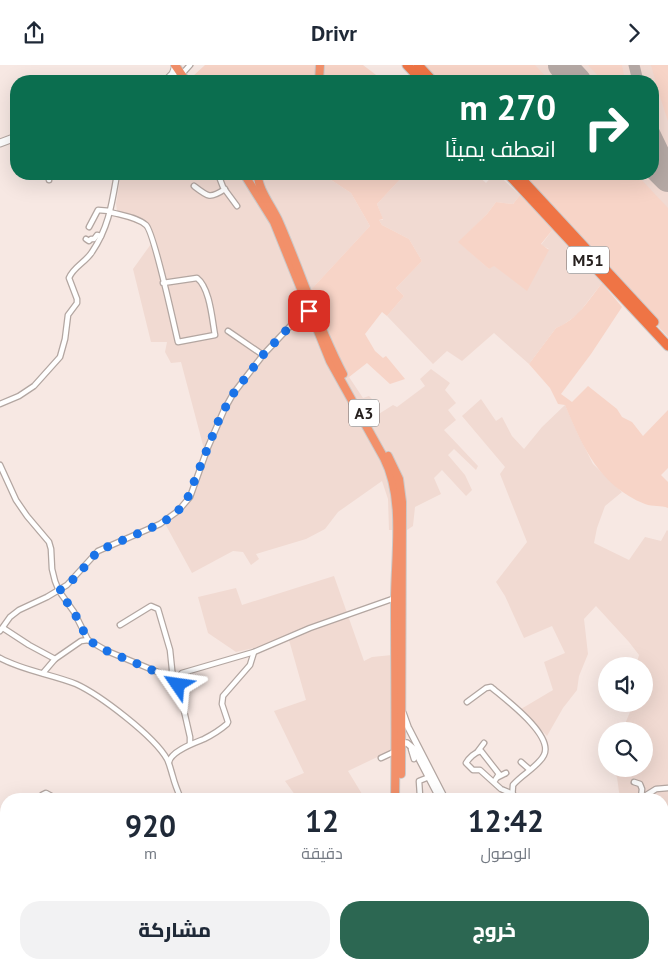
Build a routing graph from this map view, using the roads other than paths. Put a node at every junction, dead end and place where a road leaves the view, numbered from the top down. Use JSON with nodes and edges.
{"nodes":[{"id":1,"x":407,"y":65,"type":"edge"},
{"id":2,"x":418,"y":65,"type":"edge"},
{"id":3,"x":416,"y":75,"type":"edge"},
{"id":4,"x":427,"y":75,"type":"edge"},
{"id":5,"x":116,"y":180,"type":"edge"},
{"id":6,"x":221,"y":180,"type":"edge"},
{"id":7,"x":248,"y":180,"type":"edge"},
{"id":8,"x":259,"y":180,"type":"edge"},
{"id":9,"x":514,"y":180,"type":"edge"},
{"id":10,"x":523,"y":180,"type":"edge"},
{"id":11,"x":194,"y":186,"type":"dead end"},
{"id":12,"x":225,"y":189,"type":"junction"},
{"id":13,"x":237,"y":206,"type":"dead end"},
{"id":14,"x":110,"y":211,"type":"junction"},
{"id":15,"x":89,"y":227,"type":"dead end"},
{"id":16,"x":101,"y":236,"type":"junction"},
{"id":17,"x":86,"y":239,"type":"dead end"},
{"id":18,"x":163,"y":283,"type":"junction"},
{"id":19,"x":309,"y":311,"type":"junction"},
{"id":20,"x":228,"y":331,"type":"dead end"},
{"id":21,"x":668,"y":337,"type":"edge"},
{"id":22,"x":668,"y":345,"type":"edge"},
{"id":23,"x":263,"y":355,"type":"junction"},
{"id":24,"x":0,"y":404,"type":"edge"},
{"id":25,"x":0,"y":465,"type":"edge"},
{"id":26,"x":59,"y":591,"type":"junction"},
{"id":27,"x":395,"y":598,"type":"junction"},
{"id":28,"x":120,"y":625,"type":"dead end"},
{"id":29,"x":2,"y":629,"type":"edge"},
{"id":30,"x":88,"y":640,"type":"junction"},
{"id":31,"x":254,"y":652,"type":"junction"},
{"id":32,"x":0,"y":658,"type":"edge"},
{"id":33,"x":55,"y":659,"type":"junction"},
{"id":34,"x":43,"y":673,"type":"junction"},
{"id":35,"x":175,"y":680,"type":"junction"},
{"id":36,"x":467,"y":701,"type":"dead end"},
{"id":37,"x":402,"y":709,"type":"junction"},
{"id":38,"x":404,"y":743,"type":"junction"},
{"id":39,"x":484,"y":743,"type":"dead end"},
{"id":40,"x":190,"y":744,"type":"junction"},
{"id":41,"x":396,"y":751,"type":"junction"},
{"id":42,"x":478,"y":751,"type":"junction"},
{"id":43,"x":165,"y":755,"type":"junction"},
{"id":44,"x":173,"y":755,"type":"junction"},
{"id":45,"x":381,"y":758,"type":"dead end"},
{"id":46,"x":414,"y":759,"type":"dead end"},
{"id":47,"x":521,"y":761,"type":"dead end"},
{"id":48,"x":169,"y":762,"type":"junction"},
{"id":49,"x":529,"y":769,"type":"junction"},
{"id":50,"x":506,"y":773,"type":"dead end"},
{"id":51,"x":429,"y":777,"type":"junction"},
{"id":52,"x":498,"y":777,"type":"junction"},
{"id":53,"x":494,"y":782,"type":"junction"},
{"id":54,"x":634,"y":782,"type":"dead end"},
{"id":55,"x":668,"y":788,"type":"edge"},
{"id":56,"x":179,"y":793,"type":"edge"},
{"id":57,"x":396,"y":793,"type":"edge"},
{"id":58,"x":400,"y":793,"type":"edge"},
{"id":59,"x":420,"y":793,"type":"edge"},
{"id":60,"x":437,"y":793,"type":"edge"},
{"id":61,"x":442,"y":793,"type":"edge"},
{"id":62,"x":508,"y":793,"type":"edge"},
{"id":63,"x":513,"y":793,"type":"edge"},
{"id":64,"x":641,"y":793,"type":"edge"},
{"id":65,"x":649,"y":793,"type":"edge"}],
"edges":[{"from":1,"to":3,"type":"highway"},
{"from":2,"to":4,"type":"highway"},
{"from":5,"to":14,"type":"street"},
{"from":6,"to":12,"type":"street"},
{"from":7,"to":19,"type":"highway","number":"A3"},
{"from":8,"to":37,"type":"highway","number":"A3"},
{"from":9,"to":22,"type":"highway","number":"M51"},
{"from":10,"to":21,"type":"highway","number":"M51"},
{"from":11,"to":12,"type":"street"},
{"from":12,"to":13,"type":"street"},
{"from":14,"to":15,"type":"street"},
{"from":14,"to":16,"type":"street"},
{"from":14,"to":18,"type":"street"},
{"from":16,"to":17,"type":"street"},
{"from":16,"to":24,"type":"street"},
{"from":18,"to":18,"type":"street"},
{"from":19,"to":23,"type":"street"},
{"from":19,"to":27,"type":"highway","number":"A3"},
{"from":20,"to":23,"type":"street"},
{"from":23,"to":26,"type":"street"},
{"from":25,"to":26,"type":"street"},
{"from":26,"to":29,"type":"street"},
{"from":26,"to":30,"type":"street"},
{"from":27,"to":31,"type":"street"},
{"from":27,"to":41,"type":"highway","number":"A3"},
{"from":28,"to":35,"type":"street"},
{"from":29,"to":33,"type":"street"},
{"from":30,"to":33,"type":"street"},
{"from":30,"to":35,"type":"street"},
{"from":31,"to":35,"type":"street"},
{"from":31,"to":40,"type":"street"},
{"from":32,"to":34,"type":"street"},
{"from":33,"to":34,"type":"street"},
{"from":34,"to":43,"type":"street"},
{"from":35,"to":40,"type":"street"},
{"from":36,"to":49,"type":"street"},
{"from":37,"to":38,"type":"highway","number":"A3"},
{"from":37,"to":61,"type":"street"},
{"from":38,"to":46,"type":"street"},
{"from":38,"to":51,"type":"street"},
{"from":38,"to":58,"type":"highway","number":"A3"},
{"from":39,"to":42,"type":"street"},
{"from":40,"to":44,"type":"street"},
{"from":41,"to":45,"type":"street"},
{"from":41,"to":57,"type":"highway","number":"A3"},
{"from":42,"to":52,"type":"street"},
{"from":42,"to":53,"type":"street"},
{"from":43,"to":44,"type":"street"},
{"from":43,"to":48,"type":"street"},
{"from":44,"to":48,"type":"street"},
{"from":47,"to":49,"type":"street"},
{"from":48,"to":56,"type":"street"},
{"from":49,"to":63,"type":"street"},
{"from":50,"to":52,"type":"street"},
{"from":51,"to":59,"type":"street"},
{"from":51,"to":60,"type":"street"},
{"from":52,"to":53,"type":"street"},
{"from":53,"to":62,"type":"street"},
{"from":54,"to":64,"type":"street"},
{"from":55,"to":65,"type":"street"}]}
